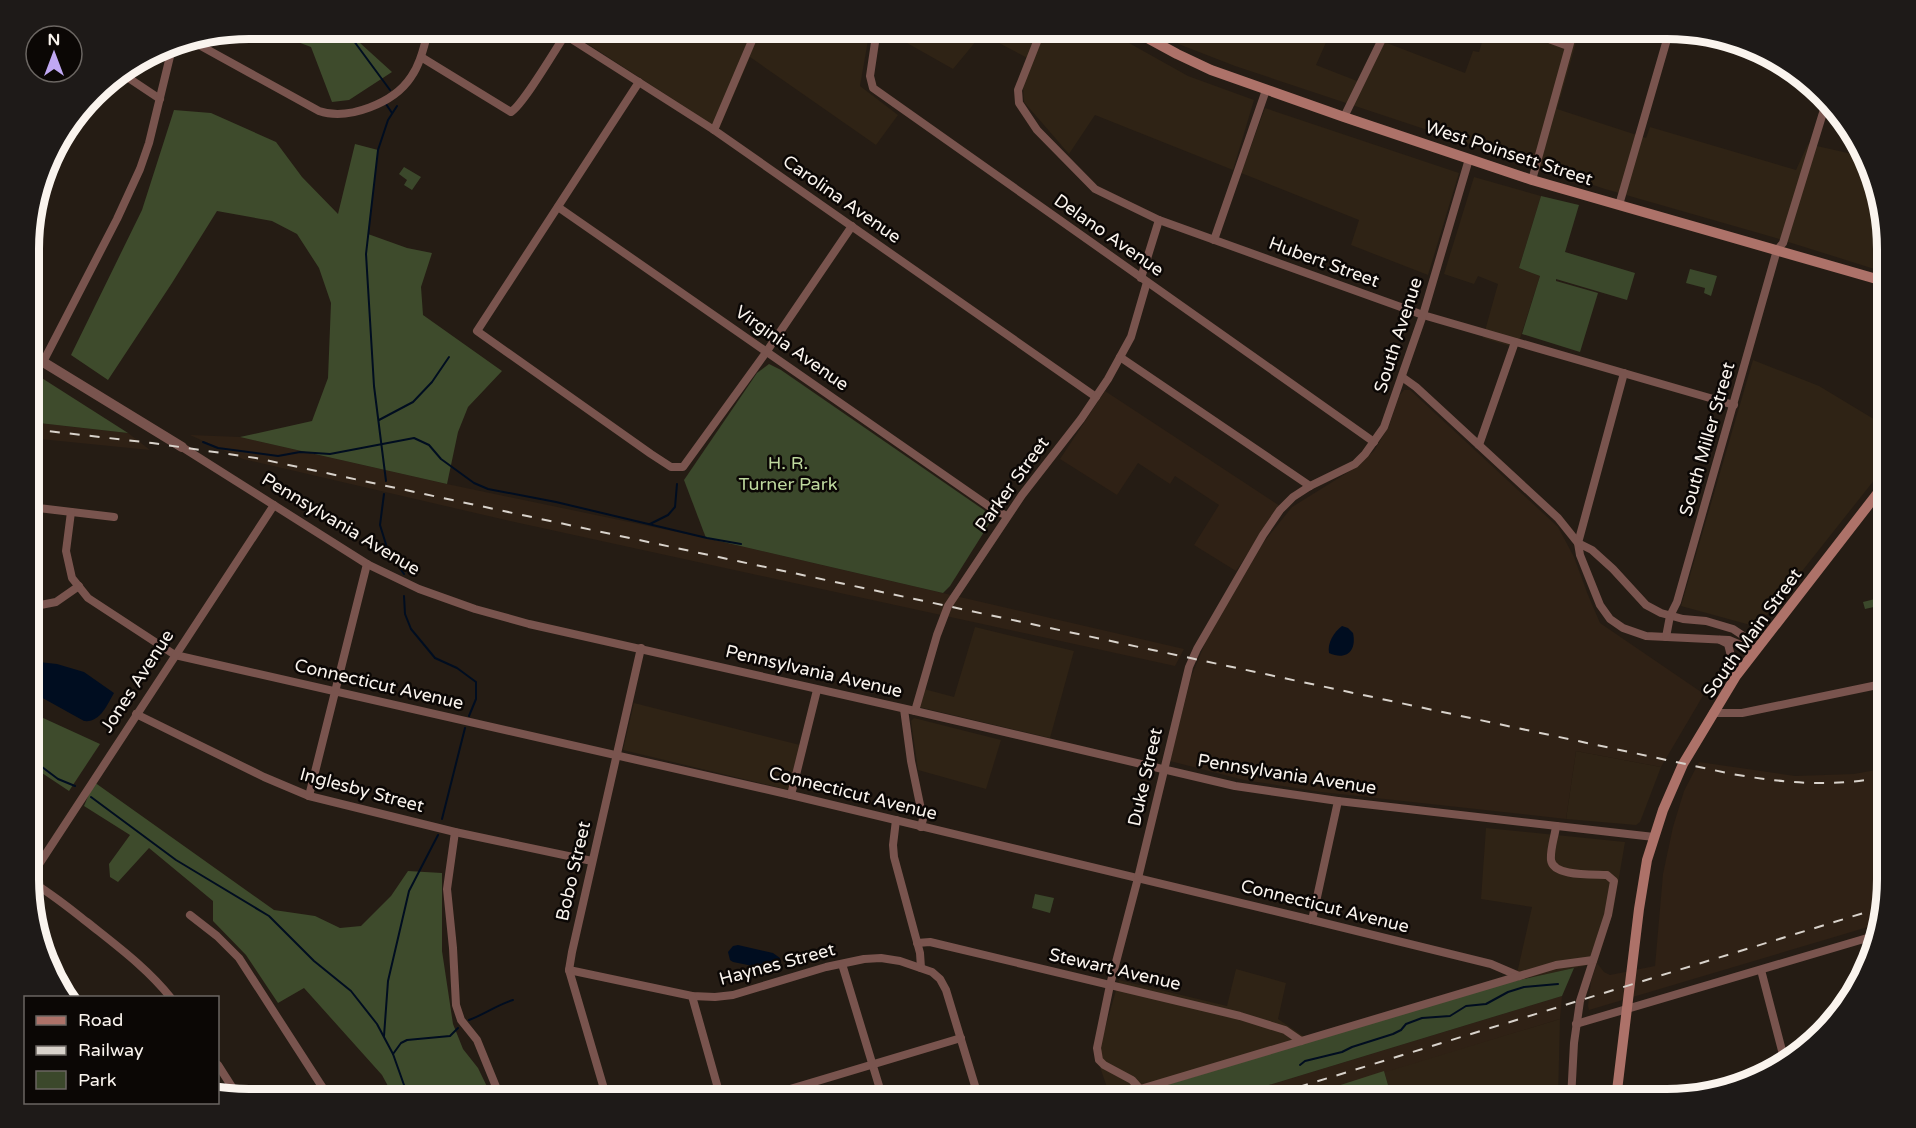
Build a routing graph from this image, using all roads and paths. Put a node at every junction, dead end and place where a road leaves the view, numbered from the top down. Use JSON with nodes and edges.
{"nodes":[{"id":1,"x":426,"y":39,"type":"edge"},
{"id":2,"x":562,"y":39,"type":"edge"},
{"id":3,"x":577,"y":39,"type":"edge"},
{"id":4,"x":752,"y":39,"type":"edge"},
{"id":5,"x":873,"y":39,"type":"edge"},
{"id":6,"x":1038,"y":39,"type":"edge"},
{"id":7,"x":1150,"y":39,"type":"edge"},
{"id":8,"x":1382,"y":39,"type":"edge"},
{"id":9,"x":1550,"y":39,"type":"edge"},
{"id":10,"x":1570,"y":39,"type":"edge"},
{"id":11,"x":1667,"y":39,"type":"edge"},
{"id":12,"x":199,"y":45,"type":"edge"},
{"id":13,"x":1568,"y":46,"type":"junction"},
{"id":14,"x":170,"y":55,"type":"edge"},
{"id":15,"x":421,"y":57,"type":"junction"},
{"id":16,"x":128,"y":78,"type":"edge"},
{"id":17,"x":639,"y":82,"type":"junction"},
{"id":18,"x":1266,"y":90,"type":"junction"},
{"id":19,"x":160,"y":99,"type":"junction"},
{"id":20,"x":1824,"y":110,"type":"edge"},
{"id":21,"x":1344,"y":117,"type":"junction"},
{"id":22,"x":714,"y":130,"type":"junction"},
{"id":23,"x":1469,"y":159,"type":"junction"},
{"id":24,"x":1532,"y":180,"type":"junction"},
{"id":25,"x":1619,"y":205,"type":"junction"},
{"id":26,"x":558,"y":207,"type":"junction"},
{"id":27,"x":1159,"y":220,"type":"junction"},
{"id":28,"x":852,"y":226,"type":"junction"},
{"id":29,"x":1214,"y":240,"type":"junction"},
{"id":30,"x":1778,"y":250,"type":"junction"},
{"id":31,"x":1877,"y":279,"type":"edge"},
{"id":32,"x":1144,"y":280,"type":"junction"},
{"id":33,"x":1424,"y":315,"type":"junction"},
{"id":34,"x":1515,"y":342,"type":"junction"},
{"id":35,"x":767,"y":351,"type":"junction"},
{"id":36,"x":1120,"y":357,"type":"junction"},
{"id":37,"x":39,"y":360,"type":"edge"},
{"id":38,"x":43,"y":362,"type":"junction"},
{"id":39,"x":1624,"y":373,"type":"junction"},
{"id":40,"x":1402,"y":377,"type":"junction"},
{"id":41,"x":1096,"y":397,"type":"junction"},
{"id":42,"x":1734,"y":405,"type":"junction"},
{"id":43,"x":1374,"y":442,"type":"junction"},
{"id":44,"x":1479,"y":445,"type":"junction"},
{"id":45,"x":182,"y":447,"type":"joint"},
{"id":46,"x":1310,"y":486,"type":"junction"},
{"id":47,"x":1877,"y":494,"type":"edge"},
{"id":48,"x":1874,"y":498,"type":"junction"},
{"id":49,"x":1877,"y":500,"type":"edge"},
{"id":50,"x":274,"y":505,"type":"junction"},
{"id":51,"x":39,"y":508,"type":"edge"},
{"id":52,"x":71,"y":512,"type":"junction"},
{"id":53,"x":1007,"y":516,"type":"junction"},
{"id":54,"x":114,"y":517,"type":"dead end"},
{"id":55,"x":1578,"y":543,"type":"junction"},
{"id":56,"x":368,"y":564,"type":"junction"},
{"id":57,"x":79,"y":586,"type":"junction"},
{"id":58,"x":39,"y":605,"type":"edge"},
{"id":59,"x":1670,"y":616,"type":"junction"},
{"id":60,"x":1666,"y":637,"type":"junction"},
{"id":61,"x":1720,"y":640,"type":"junction"},
{"id":62,"x":641,"y":648,"type":"junction"},
{"id":63,"x":1755,"y":651,"type":"junction"},
{"id":64,"x":175,"y":655,"type":"junction"},
{"id":65,"x":1736,"y":676,"type":"junction"},
{"id":66,"x":1877,"y":684,"type":"edge"},
{"id":67,"x":817,"y":690,"type":"junction"},
{"id":68,"x":334,"y":691,"type":"junction"},
{"id":69,"x":904,"y":709,"type":"junction"},
{"id":70,"x":915,"y":711,"type":"junction"},
{"id":71,"x":1713,"y":713,"type":"junction"},
{"id":72,"x":136,"y":714,"type":"junction"},
{"id":73,"x":617,"y":754,"type":"junction"},
{"id":74,"x":1164,"y":770,"type":"junction"},
{"id":75,"x":791,"y":795,"type":"junction"},
{"id":76,"x":309,"y":796,"type":"junction"},
{"id":77,"x":1338,"y":801,"type":"junction"},
{"id":78,"x":896,"y":820,"type":"junction"},
{"id":79,"x":1556,"y":826,"type":"junction"},
{"id":80,"x":921,"y":827,"type":"junction"},
{"id":81,"x":454,"y":831,"type":"junction"},
{"id":82,"x":1654,"y":837,"type":"junction"},
{"id":83,"x":592,"y":861,"type":"junction"},
{"id":84,"x":39,"y":865,"type":"edge"},
{"id":85,"x":1138,"y":878,"type":"junction"},
{"id":86,"x":40,"y":886,"type":"edge"},
{"id":87,"x":189,"y":915,"type":"dead end"},
{"id":88,"x":1312,"y":920,"type":"junction"},
{"id":89,"x":1868,"y":938,"type":"edge"},
{"id":90,"x":917,"y":943,"type":"junction"},
{"id":91,"x":1593,"y":960,"type":"junction"},
{"id":92,"x":842,"y":964,"type":"junction"},
{"id":93,"x":921,"y":968,"type":"junction"},
{"id":94,"x":569,"y":970,"type":"junction"},
{"id":95,"x":1761,"y":970,"type":"junction"},
{"id":96,"x":1519,"y":976,"type":"junction"},
{"id":97,"x":1110,"y":985,"type":"junction"},
{"id":98,"x":169,"y":996,"type":"edge"},
{"id":99,"x":692,"y":996,"type":"junction"},
{"id":100,"x":1576,"y":1024,"type":"junction"},
{"id":101,"x":961,"y":1038,"type":"junction"},
{"id":102,"x":1301,"y":1041,"type":"junction"},
{"id":103,"x":1783,"y":1055,"type":"edge"},
{"id":104,"x":872,"y":1065,"type":"junction"},
{"id":105,"x":219,"y":1067,"type":"edge"},
{"id":106,"x":322,"y":1087,"type":"joint"},
{"id":107,"x":232,"y":1088,"type":"edge"},
{"id":108,"x":319,"y":1089,"type":"edge"},
{"id":109,"x":497,"y":1089,"type":"edge"},
{"id":110,"x":604,"y":1089,"type":"edge"},
{"id":111,"x":718,"y":1089,"type":"edge"},
{"id":112,"x":792,"y":1089,"type":"edge"},
{"id":113,"x":880,"y":1089,"type":"edge"},
{"id":114,"x":976,"y":1089,"type":"edge"},
{"id":115,"x":1140,"y":1089,"type":"joint"},
{"id":116,"x":1572,"y":1089,"type":"edge"},
{"id":117,"x":1617,"y":1089,"type":"edge"}],
"edges":[{"from":1,"to":15,"type":"street"},
{"from":2,"to":15,"type":"street"},
{"from":3,"to":17,"type":"street","name":"Carolina Avenue"},
{"from":4,"to":22,"type":"street"},
{"from":5,"to":32,"type":"street","name":"Delano Avenue"},
{"from":6,"to":27,"type":"street","name":"Hubert Street"},
{"from":7,"to":18,"type":"main road","name":"West Poinsett Street"},
{"from":8,"to":21,"type":"street"},
{"from":9,"to":13,"type":"street"},
{"from":10,"to":13,"type":"street"},
{"from":11,"to":25,"type":"street"},
{"from":12,"to":15,"type":"street"},
{"from":13,"to":24,"type":"street"},
{"from":14,"to":19,"type":"street"},
{"from":16,"to":19,"type":"street"},
{"from":17,"to":22,"type":"street","name":"Carolina Avenue"},
{"from":17,"to":26,"type":"street"},
{"from":18,"to":21,"type":"main road","name":"West Poinsett Street"},
{"from":18,"to":29,"type":"street"},
{"from":19,"to":38,"type":"street"},
{"from":20,"to":30,"type":"street","name":"South Miller Street"},
{"from":21,"to":23,"type":"main road","name":"West Poinsett Street"},
{"from":22,"to":28,"type":"street","name":"Carolina Avenue"},
{"from":23,"to":24,"type":"main road","name":"West Poinsett Street"},
{"from":23,"to":33,"type":"street","name":"South Avenue"},
{"from":24,"to":25,"type":"main road","name":"West Poinsett Street"},
{"from":25,"to":30,"type":"main road","name":"West Poinsett Street"},
{"from":26,"to":35,"type":"street","name":"Virginia Avenue"},
{"from":26,"to":35,"type":"street"},
{"from":27,"to":29,"type":"street","name":"Hubert Street"},
{"from":27,"to":32,"type":"street","name":"Parker Street"},
{"from":28,"to":35,"type":"street"},
{"from":28,"to":41,"type":"street","name":"Carolina Avenue"},
{"from":29,"to":33,"type":"street","name":"Hubert Street"},
{"from":30,"to":31,"type":"main road","name":"West Poinsett Street"},
{"from":30,"to":42,"type":"street","name":"South Miller Street"},
{"from":32,"to":36,"type":"street","name":"Parker Street"},
{"from":32,"to":43,"type":"street","name":"Delano Avenue"},
{"from":33,"to":34,"type":"street","name":"Hubert Street"},
{"from":33,"to":40,"type":"street","name":"South Avenue"},
{"from":34,"to":39,"type":"street","name":"Hubert Street"},
{"from":34,"to":44,"type":"street"},
{"from":35,"to":53,"type":"street","name":"Virginia Avenue"},
{"from":36,"to":41,"type":"street","name":"Parker Street"},
{"from":36,"to":46,"type":"street"},
{"from":37,"to":38,"type":"street","name":"Pennsylvania Avenue"},
{"from":38,"to":45,"type":"street","name":"Pennsylvania Avenue"},
{"from":39,"to":42,"type":"street","name":"Hubert Street"},
{"from":39,"to":55,"type":"street"},
{"from":40,"to":43,"type":"street","name":"South Avenue"},
{"from":40,"to":44,"type":"street"},
{"from":41,"to":53,"type":"street","name":"Parker Street"},
{"from":42,"to":59,"type":"street","name":"South Miller Street"},
{"from":43,"to":46,"type":"street","name":"South Avenue"},
{"from":44,"to":55,"type":"street"},
{"from":45,"to":50,"type":"street","name":"Pennsylvania Avenue"},
{"from":46,"to":74,"type":"street","name":"Duke Street"},
{"from":47,"to":48,"type":"main road","name":"South Main Street"},
{"from":48,"to":49,"type":"street"},
{"from":48,"to":63,"type":"main road","name":"South Main Street"},
{"from":50,"to":56,"type":"street","name":"Pennsylvania Avenue"},
{"from":50,"to":64,"type":"street","name":"Jones Avenue"},
{"from":51,"to":52,"type":"street"},
{"from":52,"to":54,"type":"street"},
{"from":52,"to":57,"type":"street"},
{"from":53,"to":70,"type":"street","name":"Parker Street"},
{"from":55,"to":59,"type":"street"},
{"from":55,"to":60,"type":"street"},
{"from":56,"to":62,"type":"street","name":"Pennsylvania Avenue"},
{"from":56,"to":68,"type":"street"},
{"from":57,"to":58,"type":"street"},
{"from":57,"to":64,"type":"street"},
{"from":59,"to":60,"type":"street","name":"South Miller Street"},
{"from":59,"to":63,"type":"street"},
{"from":60,"to":61,"type":"street"},
{"from":61,"to":63,"type":"street"},
{"from":61,"to":65,"type":"street"},
{"from":62,"to":67,"type":"street","name":"Pennsylvania Avenue"},
{"from":62,"to":73,"type":"street","name":"Bobo Street"},
{"from":63,"to":65,"type":"main road","name":"South Main Street"},
{"from":64,"to":68,"type":"street","name":"Connecticut Avenue"},
{"from":64,"to":72,"type":"street","name":"Jones Avenue"},
{"from":65,"to":71,"type":"main road","name":"South Main Street"},
{"from":66,"to":71,"type":"street"},
{"from":67,"to":69,"type":"street","name":"Pennsylvania Avenue"},
{"from":67,"to":75,"type":"street"},
{"from":68,"to":73,"type":"street","name":"Connecticut Avenue"},
{"from":68,"to":76,"type":"street"},
{"from":69,"to":70,"type":"street","name":"Pennsylvania Avenue"},
{"from":69,"to":80,"type":"street"},
{"from":70,"to":74,"type":"street","name":"Pennsylvania Avenue"},
{"from":71,"to":82,"type":"main road","name":"South Main Street"},
{"from":72,"to":76,"type":"street","name":"Inglesby Street"},
{"from":72,"to":84,"type":"street","name":"Jones Avenue"},
{"from":73,"to":75,"type":"street","name":"Connecticut Avenue"},
{"from":73,"to":83,"type":"street","name":"Bobo Street"},
{"from":74,"to":77,"type":"street","name":"Pennsylvania Avenue"},
{"from":74,"to":85,"type":"street","name":"Duke Street"},
{"from":75,"to":78,"type":"street","name":"Connecticut Avenue"},
{"from":76,"to":81,"type":"street","name":"Inglesby Street"},
{"from":77,"to":79,"type":"street","name":"Pennsylvania Avenue"},
{"from":77,"to":88,"type":"street"},
{"from":78,"to":80,"type":"street","name":"Connecticut Avenue"},
{"from":78,"to":90,"type":"street"},
{"from":79,"to":82,"type":"street","name":"Pennsylvania Avenue"},
{"from":79,"to":91,"type":"street"},
{"from":80,"to":85,"type":"street","name":"Connecticut Avenue"},
{"from":81,"to":83,"type":"street","name":"Inglesby Street"},
{"from":81,"to":109,"type":"street"},
{"from":82,"to":117,"type":"main road","name":"South Main Street"},
{"from":83,"to":94,"type":"street","name":"Bobo Street"},
{"from":85,"to":88,"type":"street","name":"Connecticut Avenue"},
{"from":85,"to":97,"type":"street","name":"Duke Street"},
{"from":86,"to":98,"type":"street"},
{"from":87,"to":106,"type":"street"},
{"from":88,"to":96,"type":"street","name":"Connecticut Avenue"},
{"from":89,"to":95,"type":"street"},
{"from":90,"to":93,"type":"street"},
{"from":90,"to":97,"type":"street","name":"Stewart Avenue"},
{"from":91,"to":96,"type":"street"},
{"from":91,"to":100,"type":"street"},
{"from":92,"to":93,"type":"street","name":"Haynes Street"},
{"from":92,"to":99,"type":"street","name":"Haynes Street"},
{"from":92,"to":104,"type":"street"},
{"from":93,"to":101,"type":"street"},
{"from":94,"to":99,"type":"street","name":"Haynes Street"},
{"from":94,"to":110,"type":"street","name":"Bobo Street"},
{"from":95,"to":100,"type":"street"},
{"from":95,"to":103,"type":"street"},
{"from":96,"to":102,"type":"street"},
{"from":97,"to":102,"type":"street","name":"Stewart Avenue"},
{"from":97,"to":115,"type":"street","name":"Duke Street"},
{"from":99,"to":111,"type":"street"},
{"from":100,"to":116,"type":"street"},
{"from":101,"to":104,"type":"street"},
{"from":101,"to":114,"type":"street"},
{"from":102,"to":115,"type":"street"},
{"from":104,"to":112,"type":"street"},
{"from":104,"to":113,"type":"street"},
{"from":105,"to":107,"type":"street"},
{"from":106,"to":108,"type":"street"}]}
